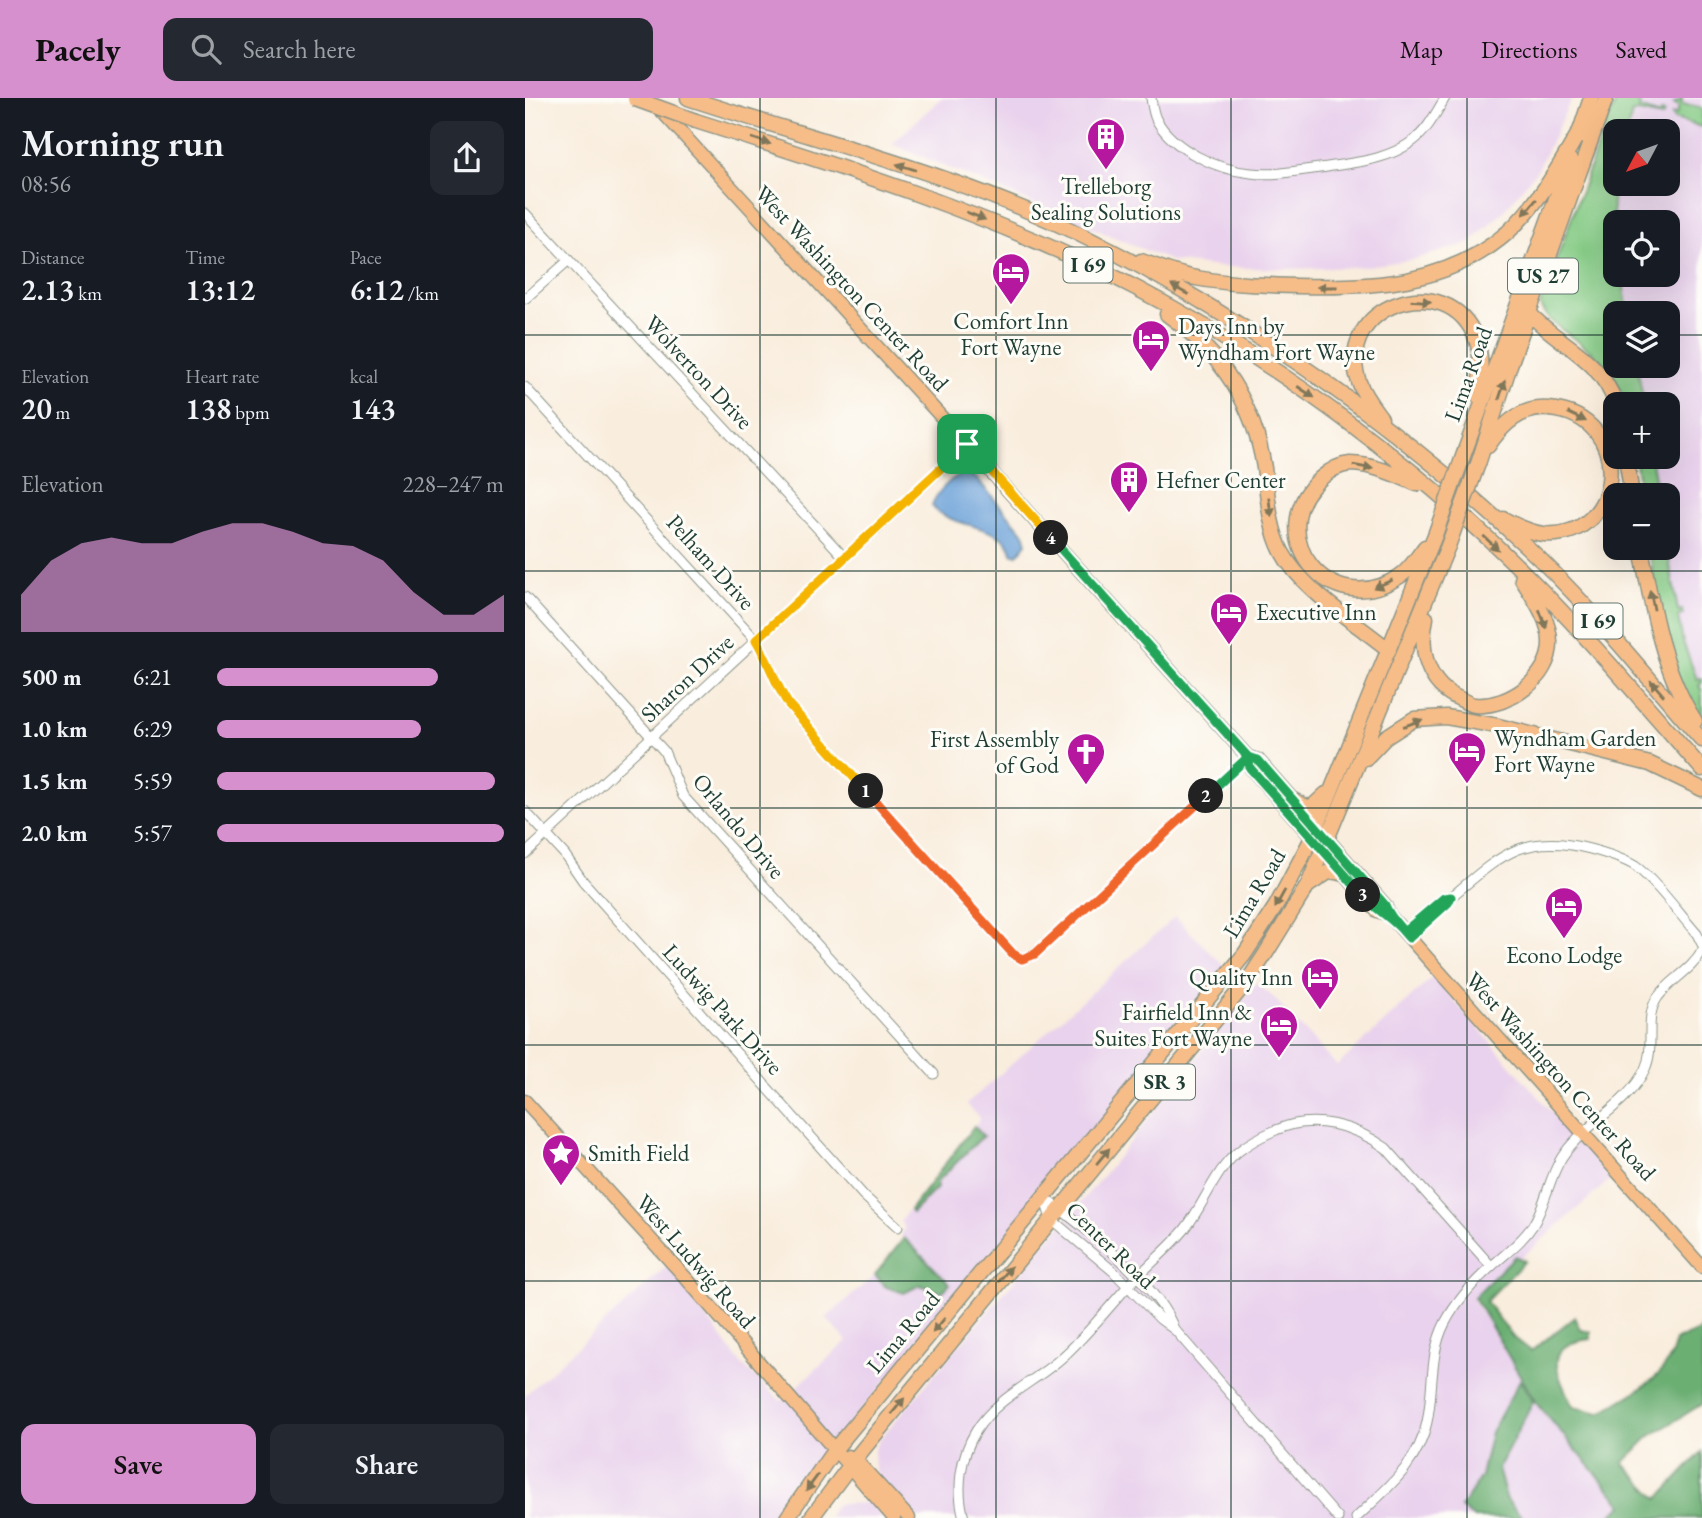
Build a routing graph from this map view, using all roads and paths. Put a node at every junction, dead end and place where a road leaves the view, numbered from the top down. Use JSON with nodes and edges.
{"nodes":[{"id":1,"x":650,"y":98,"type":"edge"},
{"id":2,"x":688,"y":98,"type":"edge"},
{"id":3,"x":1151,"y":98,"type":"edge"},
{"id":4,"x":1445,"y":98,"type":"edge"},
{"id":5,"x":1591,"y":98,"type":"edge"},
{"id":6,"x":1607,"y":98,"type":"edge"},
{"id":7,"x":633,"y":99,"type":"edge"},
{"id":8,"x":1581,"y":130,"type":"junction"},
{"id":9,"x":525,"y":213,"type":"edge"},
{"id":10,"x":1108,"y":250,"type":"junction"},
{"id":11,"x":569,"y":260,"type":"junction"},
{"id":12,"x":1095,"y":268,"type":"junction"},
{"id":13,"x":525,"y":299,"type":"edge"},
{"id":14,"x":1529,"y":313,"type":"junction"},
{"id":15,"x":525,"y":387,"type":"edge"},
{"id":16,"x":1611,"y":392,"type":"edge"},
{"id":17,"x":1472,"y":430,"type":"junction"},
{"id":18,"x":1398,"y":438,"type":"junction"},
{"id":19,"x":967,"y":444,"type":"junction"},
{"id":20,"x":1480,"y":458,"type":"junction"},
{"id":21,"x":1436,"y":493,"type":"junction"},
{"id":22,"x":1486,"y":511,"type":"junction"},
{"id":23,"x":1435,"y":537,"type":"junction"},
{"id":24,"x":844,"y":557,"type":"junction"},
{"id":25,"x":1510,"y":560,"type":"junction"},
{"id":26,"x":1644,"y":560,"type":"edge"},
{"id":27,"x":1434,"y":585,"type":"junction"},
{"id":28,"x":525,"y":597,"type":"edge"},
{"id":29,"x":756,"y":640,"type":"junction"},
{"id":30,"x":1389,"y":650,"type":"junction"},
{"id":31,"x":1702,"y":731,"type":"edge"},
{"id":32,"x":653,"y":737,"type":"junction"},
{"id":33,"x":1702,"y":740,"type":"edge"},
{"id":34,"x":1248,"y":757,"type":"junction"},
{"id":35,"x":1360,"y":764,"type":"junction"},
{"id":36,"x":1702,"y":769,"type":"edge"},
{"id":37,"x":1336,"y":782,"type":"junction"},
{"id":38,"x":1702,"y":789,"type":"edge"},
{"id":39,"x":1293,"y":800,"type":"junction"},
{"id":40,"x":525,"y":811,"type":"edge"},
{"id":41,"x":1314,"y":833,"type":"junction"},
{"id":42,"x":546,"y":834,"type":"junction"},
{"id":43,"x":1325,"y":845,"type":"junction"},
{"id":44,"x":525,"y":854,"type":"edge"},
{"id":45,"x":1345,"y":874,"type":"junction"},
{"id":46,"x":1308,"y":885,"type":"junction"},
{"id":47,"x":1389,"y":915,"type":"junction"},
{"id":48,"x":1407,"y":935,"type":"junction"},
{"id":49,"x":1702,"y":944,"type":"edge"},
{"id":50,"x":1702,"y":951,"type":"edge"},
{"id":51,"x":934,"y":1074,"type":"dead end"},
{"id":52,"x":525,"y":1101,"type":"edge"},
{"id":53,"x":1584,"y":1132,"type":"junction"},
{"id":54,"x":1044,"y":1197,"type":"junction"},
{"id":55,"x":1055,"y":1213,"type":"junction"},
{"id":56,"x":898,"y":1227,"type":"dead end"},
{"id":57,"x":1491,"y":1266,"type":"junction"},
{"id":58,"x":1702,"y":1267,"type":"edge"},
{"id":59,"x":1138,"y":1277,"type":"junction"},
{"id":60,"x":1129,"y":1286,"type":"junction"},
{"id":61,"x":1175,"y":1330,"type":"junction"},
{"id":62,"x":835,"y":1449,"type":"junction"},
{"id":63,"x":851,"y":1463,"type":"junction"},
{"id":64,"x":787,"y":1518,"type":"edge"},
{"id":65,"x":811,"y":1518,"type":"edge"},
{"id":66,"x":894,"y":1518,"type":"edge"},
{"id":67,"x":909,"y":1518,"type":"edge"},
{"id":68,"x":964,"y":1518,"type":"edge"},
{"id":69,"x":1338,"y":1518,"type":"edge"},
{"id":70,"x":1356,"y":1518,"type":"edge"}],
"edges":[{"from":1,"to":19,"type":"main road","name":"West Washington Center Road"},
{"from":10,"to":2,"type":"highway","number":"I 69","one_way":true},
{"from":3,"to":4,"type":"street"},
{"from":5,"to":8,"type":"highway","name":"Lima Road","number":"US 27"},
{"from":6,"to":14,"type":"highway","name":"Lima Road","number":"US 27"},
{"from":7,"to":12,"type":"highway","number":"I 69","one_way":true,"bridge":true},
{"from":8,"to":10,"type":"highway","one_way":true},
{"from":8,"to":17,"type":"highway","name":"Lima Road","number":"US 27"},
{"from":9,"to":11,"type":"street","name":"Wolverton Drive"},
{"from":18,"to":10,"type":"highway","number":"I 69","one_way":true},
{"from":11,"to":13,"type":"street"},
{"from":11,"to":24,"type":"street","name":"Wolverton Drive"},
{"from":12,"to":21,"type":"highway","number":"I 69","one_way":true},
{"from":12,"to":30,"type":"highway","one_way":true},
{"from":14,"to":16,"type":"highway"},
{"from":20,"to":14,"type":"highway","name":"Lima Road","number":"US 27","one_way":true},
{"from":15,"to":29,"type":"street","name":"Pelham Drive"},
{"from":18,"to":17,"type":"highway","one_way":true},
{"from":17,"to":23,"type":"highway","name":"Lima Road","number":"US 27","bridge":true},
{"from":18,"to":22,"type":"highway","number":"I 69"},
{"from":19,"to":24,"type":"street","name":"Sharon Drive"},
{"from":19,"to":34,"type":"main road","name":"West Washington Center Road"},
{"from":20,"to":22,"type":"highway","one_way":true},
{"from":20,"to":27,"type":"highway","name":"Lima Road","number":"US 27","bridge":true},
{"from":23,"to":21,"type":"highway","one_way":true},
{"from":21,"to":25,"type":"highway","number":"I 69","one_way":true},
{"from":33,"to":22,"type":"highway","number":"I 69","one_way":true},
{"from":23,"to":30,"type":"highway","name":"Lima Road","number":"SR 3"},
{"from":24,"to":29,"type":"street","name":"Sharon Drive"},
{"from":25,"to":27,"type":"highway","one_way":true},
{"from":25,"to":36,"type":"highway","number":"I 69"},
{"from":31,"to":26,"type":"highway","one_way":true},
{"from":27,"to":35,"type":"highway","name":"Lima Road","number":"SR 3"},
{"from":28,"to":32,"type":"street","name":"Orlando Drive"},
{"from":29,"to":32,"type":"street","name":"Sharon Drive"},
{"from":29,"to":34,"type":"street","name":"Pelham Drive"},
{"from":30,"to":37,"type":"highway","name":"Lima Road","number":"SR 3"},
{"from":32,"to":42,"type":"street","name":"Sharon Drive"},
{"from":32,"to":51,"type":"street","name":"Orlando Drive"},
{"from":34,"to":39,"type":"main road","name":"West Washington Center Road"},
{"from":34,"to":41,"type":"main road","name":"West Washington Center Road"},
{"from":35,"to":38,"type":"highway","one_way":true},
{"from":35,"to":43,"type":"highway","name":"Lima Road","number":"SR 3"},
{"from":37,"to":39,"type":"highway"},
{"from":37,"to":41,"type":"highway","name":"Lima Road","number":"SR 3"},
{"from":39,"to":41,"type":"main road","name":"West Washington Center Road"},
{"from":40,"to":42,"type":"street","name":"Ludwig Park Drive"},
{"from":41,"to":43,"type":"main road","name":"West Washington Center Road"},
{"from":41,"to":54,"type":"highway","name":"Lima Road","number":"SR 3","one_way":true},
{"from":42,"to":44,"type":"street","name":"Sharon Drive"},
{"from":42,"to":56,"type":"street","name":"Ludwig Park Drive"},
{"from":43,"to":45,"type":"main road","name":"West Washington Center Road"},
{"from":43,"to":46,"type":"highway","name":"Lima Road","number":"SR 3"},
{"from":43,"to":47,"type":"main road","name":"West Washington Center Road"},
{"from":45,"to":46,"type":"highway"},
{"from":45,"to":47,"type":"main road","name":"West Washington Center Road"},
{"from":55,"to":46,"type":"highway","name":"Lima Road","number":"SR 3","one_way":true},
{"from":47,"to":48,"type":"main road","name":"West Washington Center Road"},
{"from":48,"to":49,"type":"street"},
{"from":48,"to":53,"type":"main road","name":"West Washington Center Road"},
{"from":50,"to":53,"type":"street"},
{"from":52,"to":62,"type":"main road","name":"West Ludwig Road"},
{"from":53,"to":57,"type":"street"},
{"from":53,"to":58,"type":"main road","name":"West Washington Center Road"},
{"from":54,"to":55,"type":"street","name":"Center Road"},
{"from":54,"to":62,"type":"highway","name":"Lima Road","number":"SR 3","one_way":true},
{"from":55,"to":59,"type":"street","name":"Center Road"},
{"from":55,"to":60,"type":"street","name":"Center Road"},
{"from":63,"to":55,"type":"highway","name":"Lima Road","number":"SR 3","one_way":true},
{"from":57,"to":59,"type":"street"},
{"from":57,"to":70,"type":"street"},
{"from":59,"to":60,"type":"street"},
{"from":59,"to":61,"type":"street","name":"Center Road"},
{"from":60,"to":61,"type":"street","name":"Center Road"},
{"from":60,"to":68,"type":"street"},
{"from":61,"to":69,"type":"street","name":"Center Road"},
{"from":62,"to":63,"type":"main road","name":"West Ludwig Road"},
{"from":62,"to":64,"type":"highway","name":"Lima Road","number":"SR 3","one_way":true},
{"from":63,"to":65,"type":"highway","name":"Lima Road","number":"SR 3"},
{"from":63,"to":66,"type":"main road","name":"West Ludwig Road"},
{"from":63,"to":67,"type":"main road","name":"West Ludwig Road"}]}
